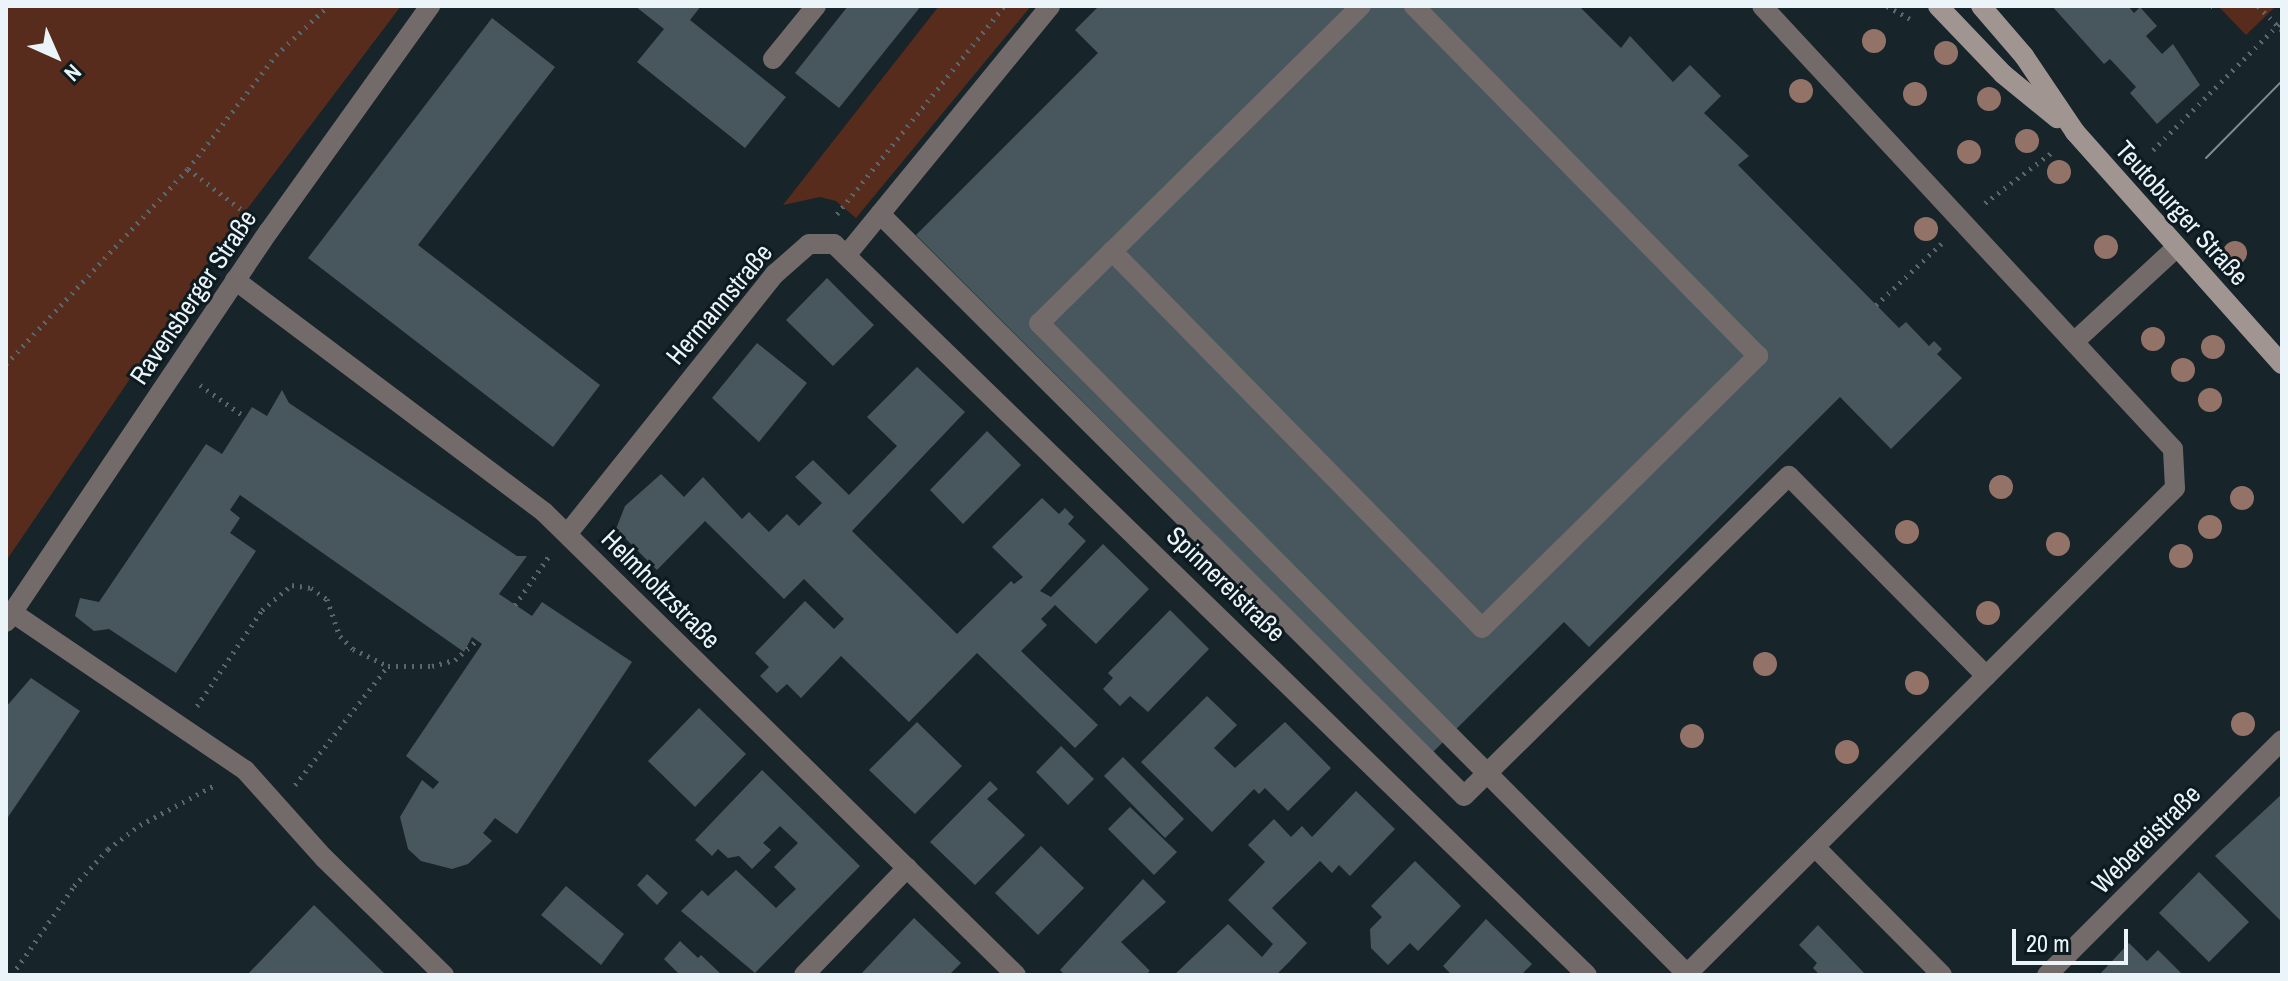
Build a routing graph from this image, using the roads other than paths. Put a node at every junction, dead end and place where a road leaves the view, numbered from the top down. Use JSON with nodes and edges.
{"nodes":[{"id":1,"x":816,"y":6,"type":"edge"},
{"id":2,"x":1050,"y":6,"type":"edge"},
{"id":3,"x":1361,"y":6,"type":"edge"},
{"id":4,"x":1414,"y":6,"type":"edge"},
{"id":5,"x":1762,"y":6,"type":"edge"},
{"id":6,"x":1938,"y":6,"type":"edge"},
{"id":7,"x":1981,"y":6,"type":"edge"},
{"id":8,"x":425,"y":8,"type":"edge"},
{"id":9,"x":773,"y":59,"type":"dead end"},
{"id":10,"x":2075,"y":132,"type":"junction"},
{"id":11,"x":880,"y":214,"type":"junction"},
{"id":12,"x":822,"y":242,"type":"joint"},
{"id":13,"x":2177,"y":247,"type":"junction"},
{"id":14,"x":1112,"y":251,"type":"junction"},
{"id":15,"x":848,"y":253,"type":"junction"},
{"id":16,"x":235,"y":280,"type":"junction"},
{"id":17,"x":2074,"y":342,"type":"junction"},
{"id":18,"x":2282,"y":364,"type":"edge"},
{"id":19,"x":568,"y":533,"type":"junction"},
{"id":20,"x":9,"y":618,"type":"edge"},
{"id":21,"x":1986,"y":676,"type":"junction"},
{"id":22,"x":2282,"y":740,"type":"edge"},
{"id":23,"x":1487,"y":773,"type":"junction"},
{"id":24,"x":1815,"y":847,"type":"junction"},
{"id":25,"x":907,"y":868,"type":"junction"},
{"id":26,"x":1687,"y":974,"type":"edge"},
{"id":27,"x":444,"y":975,"type":"edge"},
{"id":28,"x":804,"y":975,"type":"edge"},
{"id":29,"x":1016,"y":975,"type":"edge"},
{"id":30,"x":1587,"y":975,"type":"edge"},
{"id":31,"x":1942,"y":975,"type":"edge"},
{"id":32,"x":2047,"y":975,"type":"edge"}],
"edges":[{"from":1,"to":9,"type":"street"},
{"from":2,"to":11,"type":"street"},
{"from":3,"to":14,"type":"street"},
{"from":4,"to":14,"type":"street"},
{"from":5,"to":17,"type":"street"},
{"from":6,"to":10,"type":"street","name":"Teutoburger Straße"},
{"from":7,"to":10,"type":"street","name":"Teutoburger Straße"},
{"from":8,"to":16,"type":"street","name":"Ravensberger Straße"},
{"from":10,"to":13,"type":"street","name":"Teutoburger Straße"},
{"from":11,"to":15,"type":"street"},
{"from":11,"to":23,"type":"street"},
{"from":12,"to":15,"type":"street","name":"Spinnereistraße"},
{"from":12,"to":19,"type":"street","name":"Hermannstraße"},
{"from":13,"to":17,"type":"street"},
{"from":13,"to":18,"type":"street","name":"Teutoburger Straße"},
{"from":14,"to":23,"type":"street"},
{"from":15,"to":30,"type":"street","name":"Spinnereistraße"},
{"from":16,"to":19,"type":"street","name":"Helmholtzstraße"},
{"from":16,"to":20,"type":"street","name":"Ravensberger Straße"},
{"from":17,"to":21,"type":"street"},
{"from":19,"to":25,"type":"street","name":"Helmholtzstraße"},
{"from":20,"to":27,"type":"street"},
{"from":21,"to":23,"type":"street"},
{"from":21,"to":24,"type":"street"},
{"from":22,"to":32,"type":"street","name":"Webereistraße"},
{"from":23,"to":26,"type":"street"},
{"from":24,"to":26,"type":"street"},
{"from":24,"to":31,"type":"street"},
{"from":25,"to":28,"type":"street"},
{"from":25,"to":29,"type":"street","name":"Helmholtzstraße"}]}
